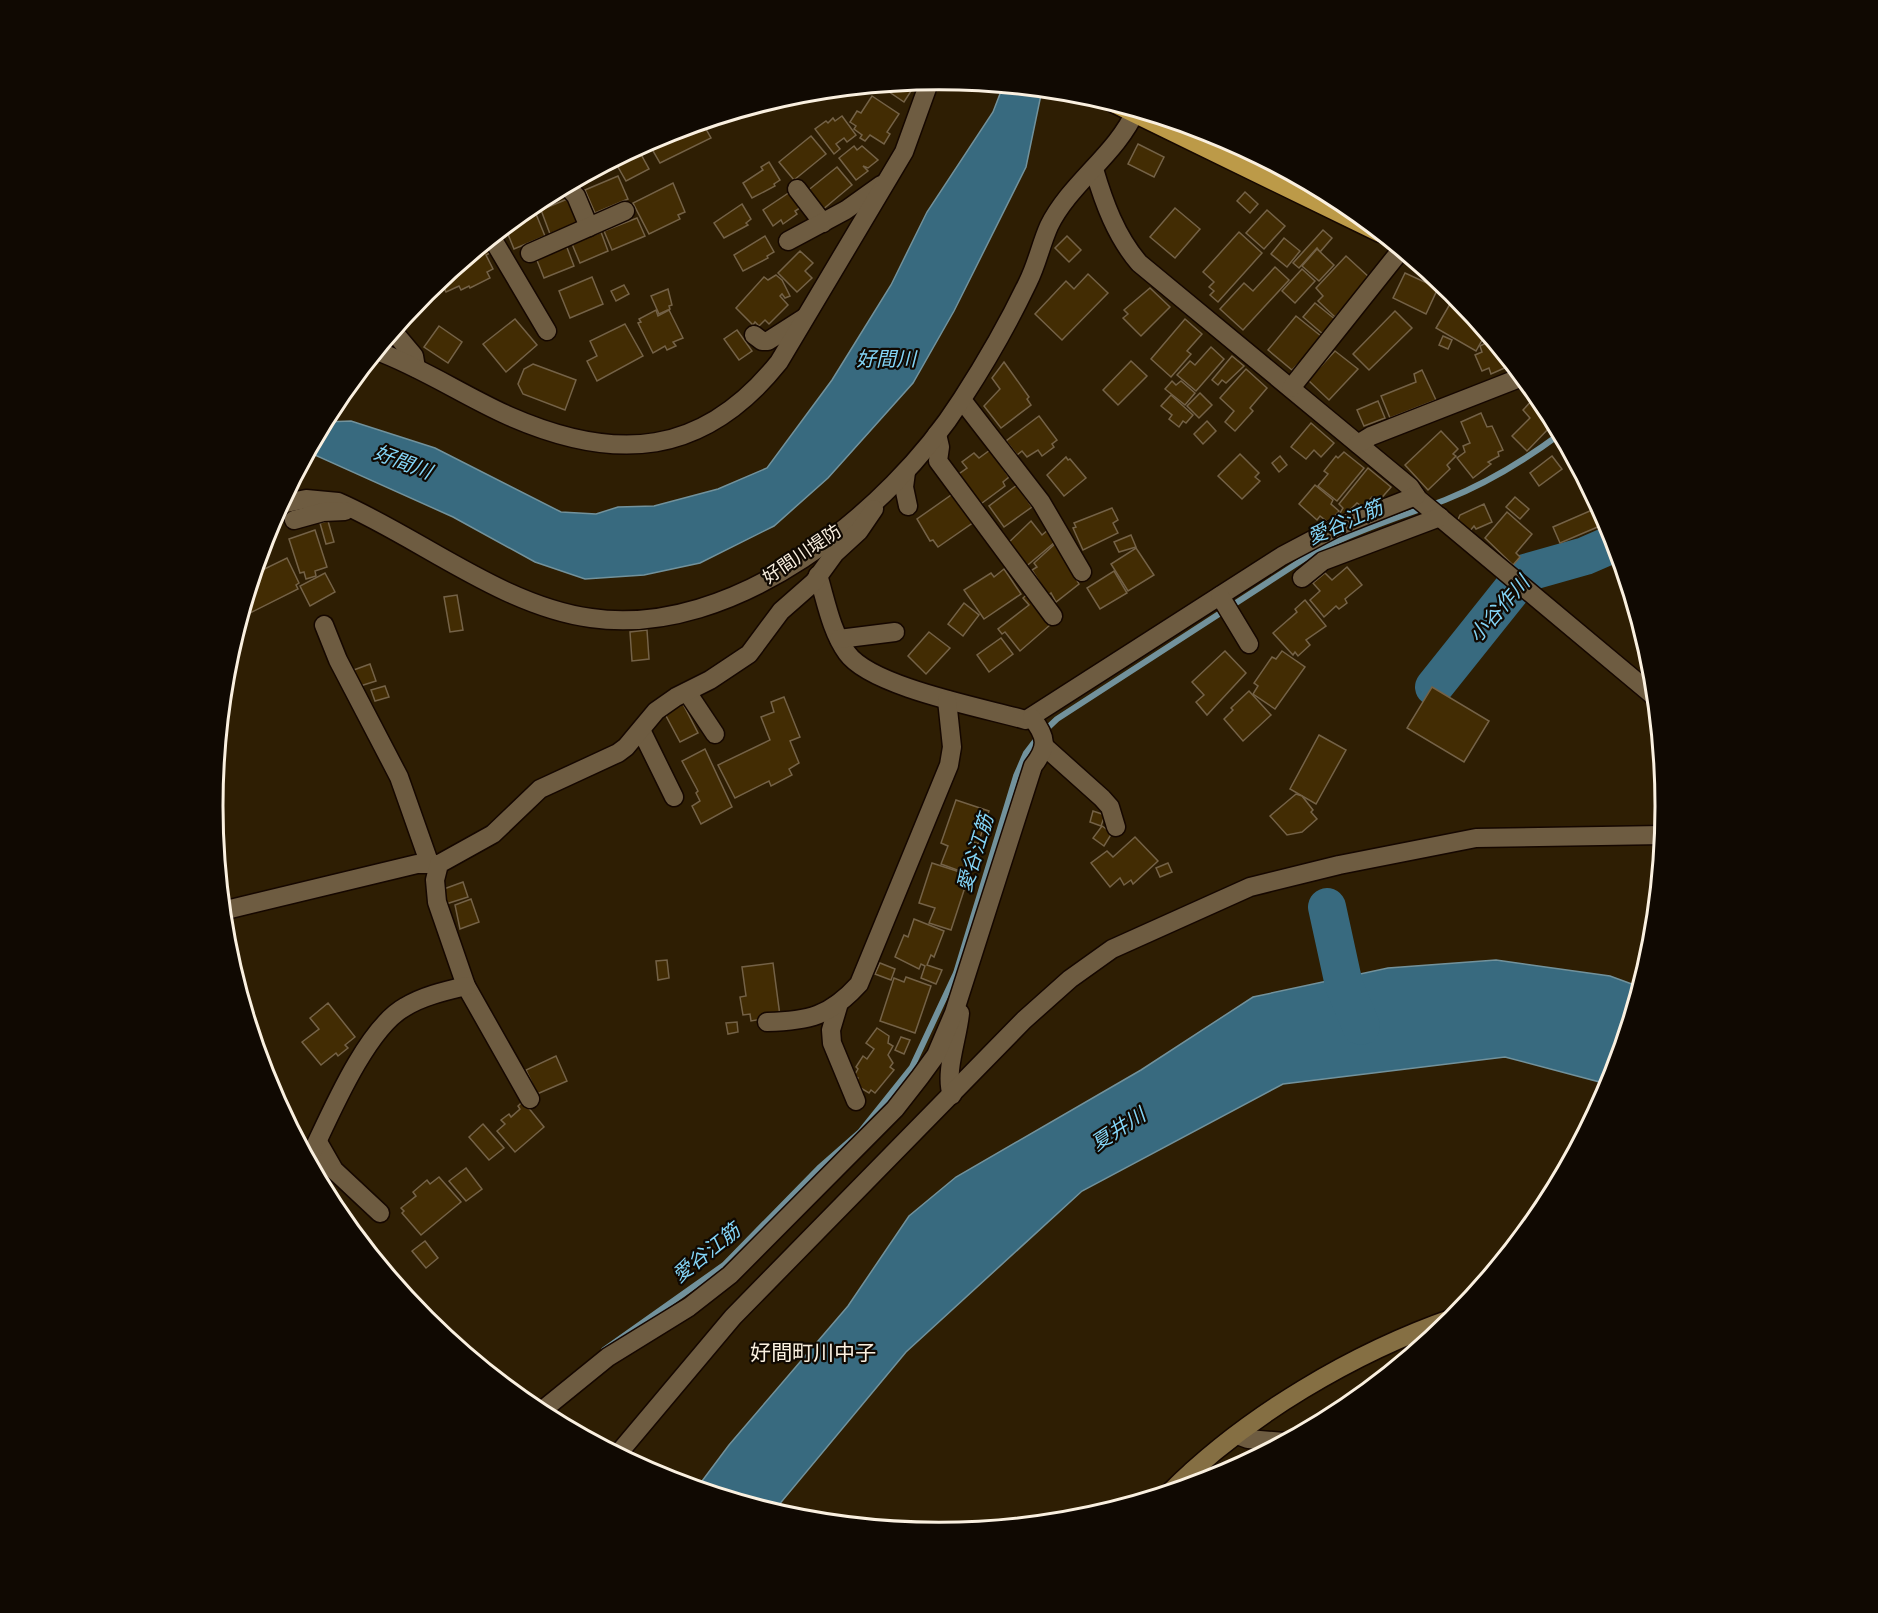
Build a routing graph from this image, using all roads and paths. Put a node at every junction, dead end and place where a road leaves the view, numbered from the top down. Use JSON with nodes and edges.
{"nodes":[{"id":1,"x":926,"y":91,"type":"edge"},
{"id":2,"x":1133,"y":117,"type":"edge"},
{"id":3,"x":1167,"y":127,"type":"edge"},
{"id":4,"x":1094,"y":170,"type":"junction"},
{"id":5,"x":888,"y":180,"type":"junction"},
{"id":6,"x":797,"y":189,"type":"dead end"},
{"id":7,"x":572,"y":192,"type":"edge"},
{"id":8,"x":625,"y":211,"type":"dead end"},
{"id":9,"x":1340,"y":213,"type":"edge"},
{"id":10,"x":823,"y":223,"type":"junction"},
{"id":11,"x":589,"y":227,"type":"junction"},
{"id":12,"x":788,"y":241,"type":"dead end"},
{"id":13,"x":496,"y":244,"type":"edge"},
{"id":14,"x":530,"y":253,"type":"dead end"},
{"id":15,"x":1396,"y":256,"type":"edge"},
{"id":16,"x":806,"y":317,"type":"junction"},
{"id":17,"x":547,"y":331,"type":"dead end"},
{"id":18,"x":754,"y":335,"type":"dead end"},
{"id":19,"x":398,"y":337,"type":"edge"},
{"id":20,"x":384,"y":354,"type":"edge"},
{"id":21,"x":416,"y":368,"type":"junction"},
{"id":22,"x":1514,"y":380,"type":"edge"},
{"id":23,"x":1291,"y":388,"type":"junction"},
{"id":24,"x":962,"y":400,"type":"junction"},
{"id":25,"x":937,"y":434,"type":"junction"},
{"id":26,"x":1358,"y":444,"type":"junction"},
{"id":27,"x":906,"y":472,"type":"junction"},
{"id":28,"x":880,"y":496,"type":"junction"},
{"id":29,"x":1417,"y":497,"type":"junction"},
{"id":30,"x":291,"y":502,"type":"edge"},
{"id":31,"x":908,"y":506,"type":"dead end"},
{"id":32,"x":359,"y":511,"type":"junction"},
{"id":33,"x":1440,"y":517,"type":"junction"},
{"id":34,"x":294,"y":520,"type":"dead end"},
{"id":35,"x":1082,"y":572,"type":"dead end"},
{"id":36,"x":818,"y":575,"type":"junction"},
{"id":37,"x":1302,"y":578,"type":"dead end"},
{"id":38,"x":1220,"y":596,"type":"junction"},
{"id":39,"x":1053,"y":616,"type":"dead end"},
{"id":40,"x":324,"y":625,"type":"dead end"},
{"id":41,"x":895,"y":632,"type":"dead end"},
{"id":42,"x":838,"y":639,"type":"junction"},
{"id":43,"x":1249,"y":644,"type":"dead end"},
{"id":44,"x":1645,"y":689,"type":"edge"},
{"id":45,"x":687,"y":692,"type":"junction"},
{"id":46,"x":947,"y":700,"type":"junction"},
{"id":47,"x":1032,"y":718,"type":"junction"},
{"id":48,"x":640,"y":730,"type":"junction"},
{"id":49,"x":715,"y":734,"type":"dead end"},
{"id":50,"x":1046,"y":747,"type":"junction"},
{"id":51,"x":674,"y":797,"type":"dead end"},
{"id":52,"x":1116,"y":827,"type":"dead end"},
{"id":53,"x":1654,"y":835,"type":"edge"},
{"id":54,"x":434,"y":863,"type":"junction"},
{"id":55,"x":230,"y":909,"type":"edge"},
{"id":56,"x":466,"y":986,"type":"junction"},
{"id":57,"x":839,"y":1003,"type":"junction"},
{"id":58,"x":958,"y":1003,"type":"junction"},
{"id":59,"x":767,"y":1022,"type":"dead end"},
{"id":60,"x":952,"y":1095,"type":"junction"},
{"id":61,"x":530,"y":1099,"type":"dead end"},
{"id":62,"x":856,"y":1101,"type":"dead end"},
{"id":63,"x":318,"y":1142,"type":"junction"},
{"id":64,"x":312,"y":1153,"type":"edge"},
{"id":65,"x":380,"y":1213,"type":"dead end"},
{"id":66,"x":1430,"y":1327,"type":"edge"},
{"id":67,"x":547,"y":1406,"type":"edge"},
{"id":68,"x":1238,"y":1435,"type":"junction"},
{"id":69,"x":1271,"y":1441,"type":"edge"},
{"id":70,"x":622,"y":1449,"type":"edge"},
{"id":71,"x":1192,"y":1471,"type":"junction"},
{"id":72,"x":1198,"y":1474,"type":"edge"},
{"id":73,"x":1183,"y":1480,"type":"edge"}],
"edges":[{"from":1,"to":5,"type":"street"},
{"from":2,"to":4,"type":"street","name":"好間川堤防"},
{"from":3,"to":9,"type":"highway"},
{"from":4,"to":23,"type":"street"},
{"from":4,"to":24,"type":"street","name":"好間川堤防"},
{"from":5,"to":10,"type":"street"},
{"from":5,"to":16,"type":"street"},
{"from":6,"to":10,"type":"street"},
{"from":7,"to":11,"type":"street"},
{"from":8,"to":11,"type":"street"},
{"from":10,"to":12,"type":"street"},
{"from":11,"to":14,"type":"street"},
{"from":13,"to":17,"type":"street"},
{"from":15,"to":23,"type":"street"},
{"from":16,"to":18,"type":"street"},
{"from":16,"to":21,"type":"street"},
{"from":19,"to":21,"type":"street"},
{"from":20,"to":21,"type":"street"},
{"from":22,"to":26,"type":"street"},
{"from":23,"to":26,"type":"street"},
{"from":24,"to":25,"type":"street","name":"好間川堤防"},
{"from":24,"to":35,"type":"street"},
{"from":25,"to":27,"type":"street","name":"好間川堤防"},
{"from":25,"to":39,"type":"street"},
{"from":26,"to":29,"type":"street"},
{"from":27,"to":28,"type":"street","name":"好間川堤防"},
{"from":27,"to":31,"type":"street"},
{"from":28,"to":32,"type":"street","name":"好間川堤防"},
{"from":28,"to":36,"type":"street"},
{"from":29,"to":33,"type":"street"},
{"from":29,"to":38,"type":"street"},
{"from":30,"to":32,"type":"street","name":"好間川堤防"},
{"from":32,"to":34,"type":"street"},
{"from":33,"to":37,"type":"street"},
{"from":33,"to":44,"type":"street"},
{"from":36,"to":42,"type":"street"},
{"from":36,"to":45,"type":"street"},
{"from":38,"to":43,"type":"street"},
{"from":38,"to":47,"type":"street"},
{"from":40,"to":54,"type":"street"},
{"from":41,"to":42,"type":"street"},
{"from":42,"to":46,"type":"street"},
{"from":45,"to":48,"type":"street"},
{"from":45,"to":49,"type":"street"},
{"from":46,"to":47,"type":"street"},
{"from":46,"to":57,"type":"street"},
{"from":47,"to":50,"type":"street"},
{"from":48,"to":51,"type":"street"},
{"from":48,"to":54,"type":"street"},
{"from":50,"to":52,"type":"street"},
{"from":50,"to":58,"type":"street"},
{"from":53,"to":60,"type":"street"},
{"from":54,"to":55,"type":"street"},
{"from":54,"to":56,"type":"street"},
{"from":56,"to":61,"type":"street"},
{"from":56,"to":63,"type":"street"},
{"from":57,"to":59,"type":"street"},
{"from":57,"to":62,"type":"street"},
{"from":58,"to":60,"type":"street"},
{"from":58,"to":67,"type":"street"},
{"from":60,"to":70,"type":"street"},
{"from":63,"to":64,"type":"street"},
{"from":63,"to":65,"type":"street"},
{"from":66,"to":68,"type":"street"},
{"from":68,"to":69,"type":"street"},
{"from":68,"to":71,"type":"street"},
{"from":71,"to":72,"type":"street"},
{"from":71,"to":73,"type":"street"}]}
